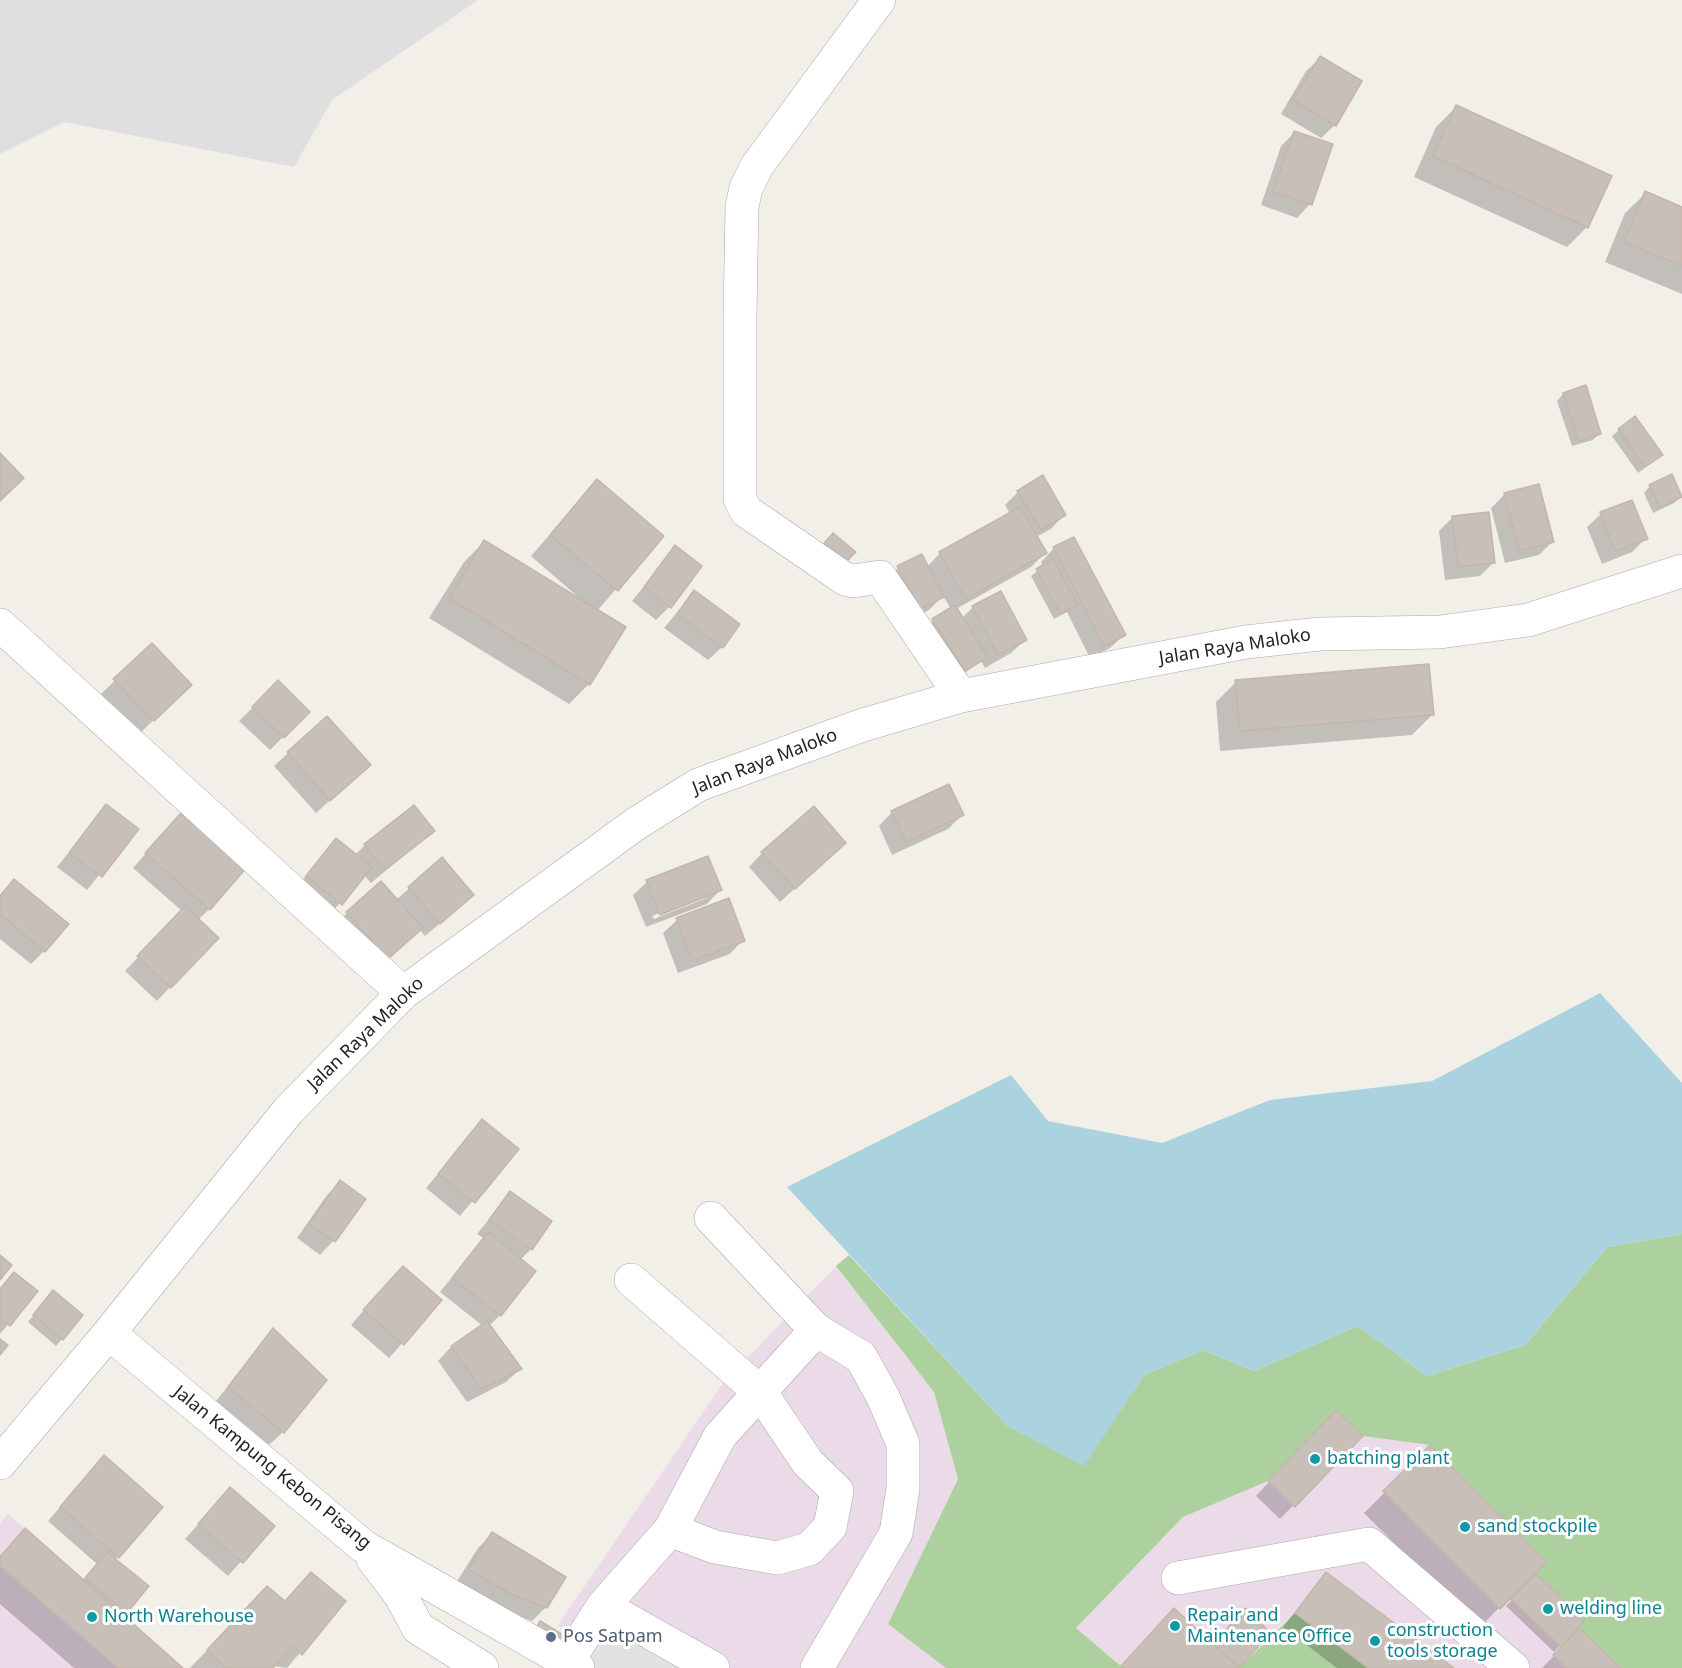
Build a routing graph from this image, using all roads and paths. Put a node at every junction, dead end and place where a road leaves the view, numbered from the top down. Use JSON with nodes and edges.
{"nodes":[{"id":1,"x":879,"y":0,"type":"edge"},
{"id":2,"x":1682,"y":571,"type":"edge"},
{"id":3,"x":0,"y":626,"type":"edge"},
{"id":4,"x":961,"y":696,"type":"junction"},
{"id":5,"x":403,"y":993,"type":"junction"},
{"id":6,"x":711,"y":1218,"type":"dead end"},
{"id":7,"x":631,"y":1280,"type":"dead end"},
{"id":8,"x":816,"y":1330,"type":"junction"},
{"id":9,"x":109,"y":1333,"type":"junction"},
{"id":10,"x":761,"y":1393,"type":"junction"},
{"id":11,"x":0,"y":1463,"type":"edge"},
{"id":12,"x":670,"y":1530,"type":"junction"},
{"id":13,"x":363,"y":1546,"type":"junction"},
{"id":14,"x":1178,"y":1578,"type":"dead end"},
{"id":15,"x":603,"y":1606,"type":"junction"},
{"id":16,"x":572,"y":1665,"type":"edge"},
{"id":17,"x":482,"y":1668,"type":"edge"},
{"id":18,"x":713,"y":1668,"type":"edge"},
{"id":19,"x":817,"y":1668,"type":"edge"},
{"id":20,"x":1512,"y":1668,"type":"edge"}],
"edges":[{"from":1,"to":4,"type":"street"},
{"from":2,"to":4,"type":"street","name":"Jalan Raya Maloko"},
{"from":3,"to":5,"type":"street"},
{"from":4,"to":5,"type":"street","name":"Jalan Raya Maloko"},
{"from":5,"to":9,"type":"street","name":"Jalan Raya Maloko"},
{"from":6,"to":8,"type":"street"},
{"from":7,"to":10,"type":"street"},
{"from":8,"to":10,"type":"street"},
{"from":8,"to":19,"type":"street"},
{"from":9,"to":11,"type":"street","name":"Jalan Raya Maloko"},
{"from":9,"to":13,"type":"street","name":"Jalan Kampung Kebon Pisang"},
{"from":10,"to":12,"type":"street"},
{"from":10,"to":12,"type":"street"},
{"from":12,"to":15,"type":"street"},
{"from":13,"to":16,"type":"street","name":"Jalan Kampung Kebon Pisang"},
{"from":13,"to":17,"type":"street"},
{"from":14,"to":20,"type":"street"},
{"from":15,"to":16,"type":"street"},
{"from":15,"to":18,"type":"street"}]}
